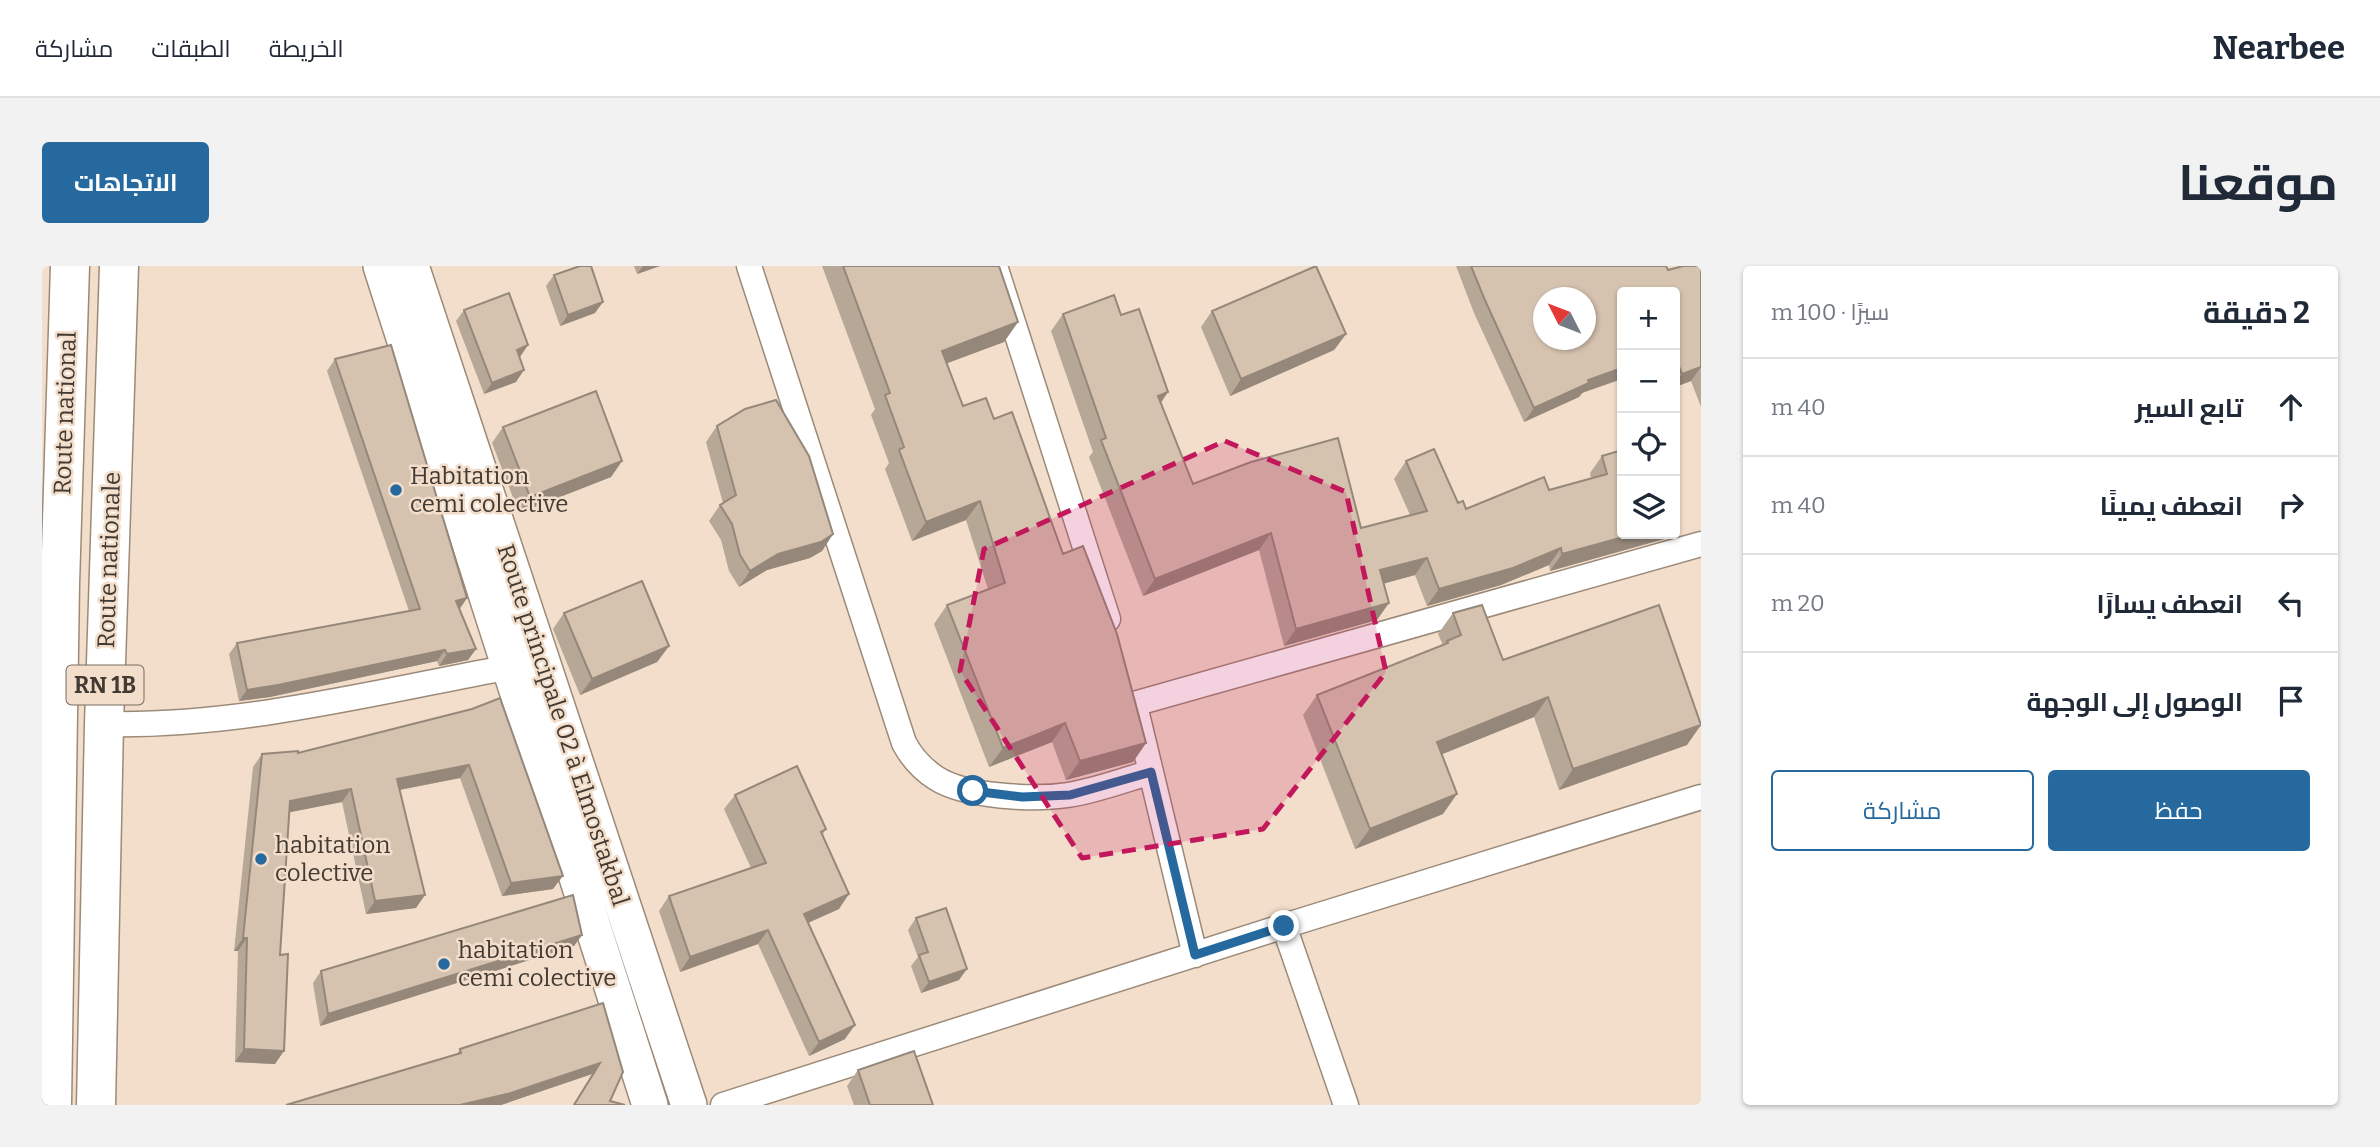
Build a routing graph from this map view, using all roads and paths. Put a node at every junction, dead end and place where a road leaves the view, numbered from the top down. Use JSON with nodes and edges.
{"nodes":[{"id":1,"x":70,"y":266,"type":"edge"},
{"id":2,"x":119,"y":266,"type":"edge"},
{"id":3,"x":381,"y":266,"type":"edge"},
{"id":4,"x":411,"y":266,"type":"edge"},
{"id":5,"x":749,"y":266,"type":"edge"},
{"id":6,"x":995,"y":266,"type":"edge"},
{"id":7,"x":1701,"y":544,"type":"edge"},
{"id":8,"x":1114,"y":638,"type":"edge"},
{"id":9,"x":510,"y":667,"type":"junction"},
{"id":10,"x":1126,"y":678,"type":"edge"},
{"id":11,"x":1134,"y":704,"type":"junction"},
{"id":12,"x":104,"y":724,"type":"junction"},
{"id":13,"x":1151,"y":772,"type":"junction"},
{"id":14,"x":1701,"y":797,"type":"edge"},
{"id":15,"x":1284,"y":926,"type":"junction"},
{"id":16,"x":1195,"y":955,"type":"junction"},
{"id":17,"x":52,"y":1105,"type":"edge"},
{"id":18,"x":96,"y":1105,"type":"edge"},
{"id":19,"x":650,"y":1105,"type":"edge"},
{"id":20,"x":689,"y":1105,"type":"edge"},
{"id":21,"x":723,"y":1105,"type":"edge"},
{"id":22,"x":1346,"y":1105,"type":"edge"}],
"edges":[{"from":1,"to":17,"type":"main road","name":"Route national"},
{"from":2,"to":12,"type":"main road","name":"Route nationale","number":"RN 1B"},
{"from":3,"to":9,"type":"main road","name":"Route principale 02 à Elmostakbal"},
{"from":4,"to":20,"type":"main road","name":"Route principale 02 à Elmostakbal"},
{"from":5,"to":13,"type":"street"},
{"from":6,"to":8,"type":"street"},
{"from":7,"to":11,"type":"street"},
{"from":9,"to":12,"type":"street"},
{"from":9,"to":19,"type":"main road","name":"Route principale 02 à Elmostakbal"},
{"from":10,"to":11,"type":"street"},
{"from":11,"to":13,"type":"street"},
{"from":12,"to":18,"type":"main road","name":"Route nationale","number":"RN 1B"},
{"from":13,"to":16,"type":"street"},
{"from":14,"to":15,"type":"street"},
{"from":15,"to":16,"type":"street"},
{"from":15,"to":22,"type":"street"},
{"from":16,"to":21,"type":"street"}]}
